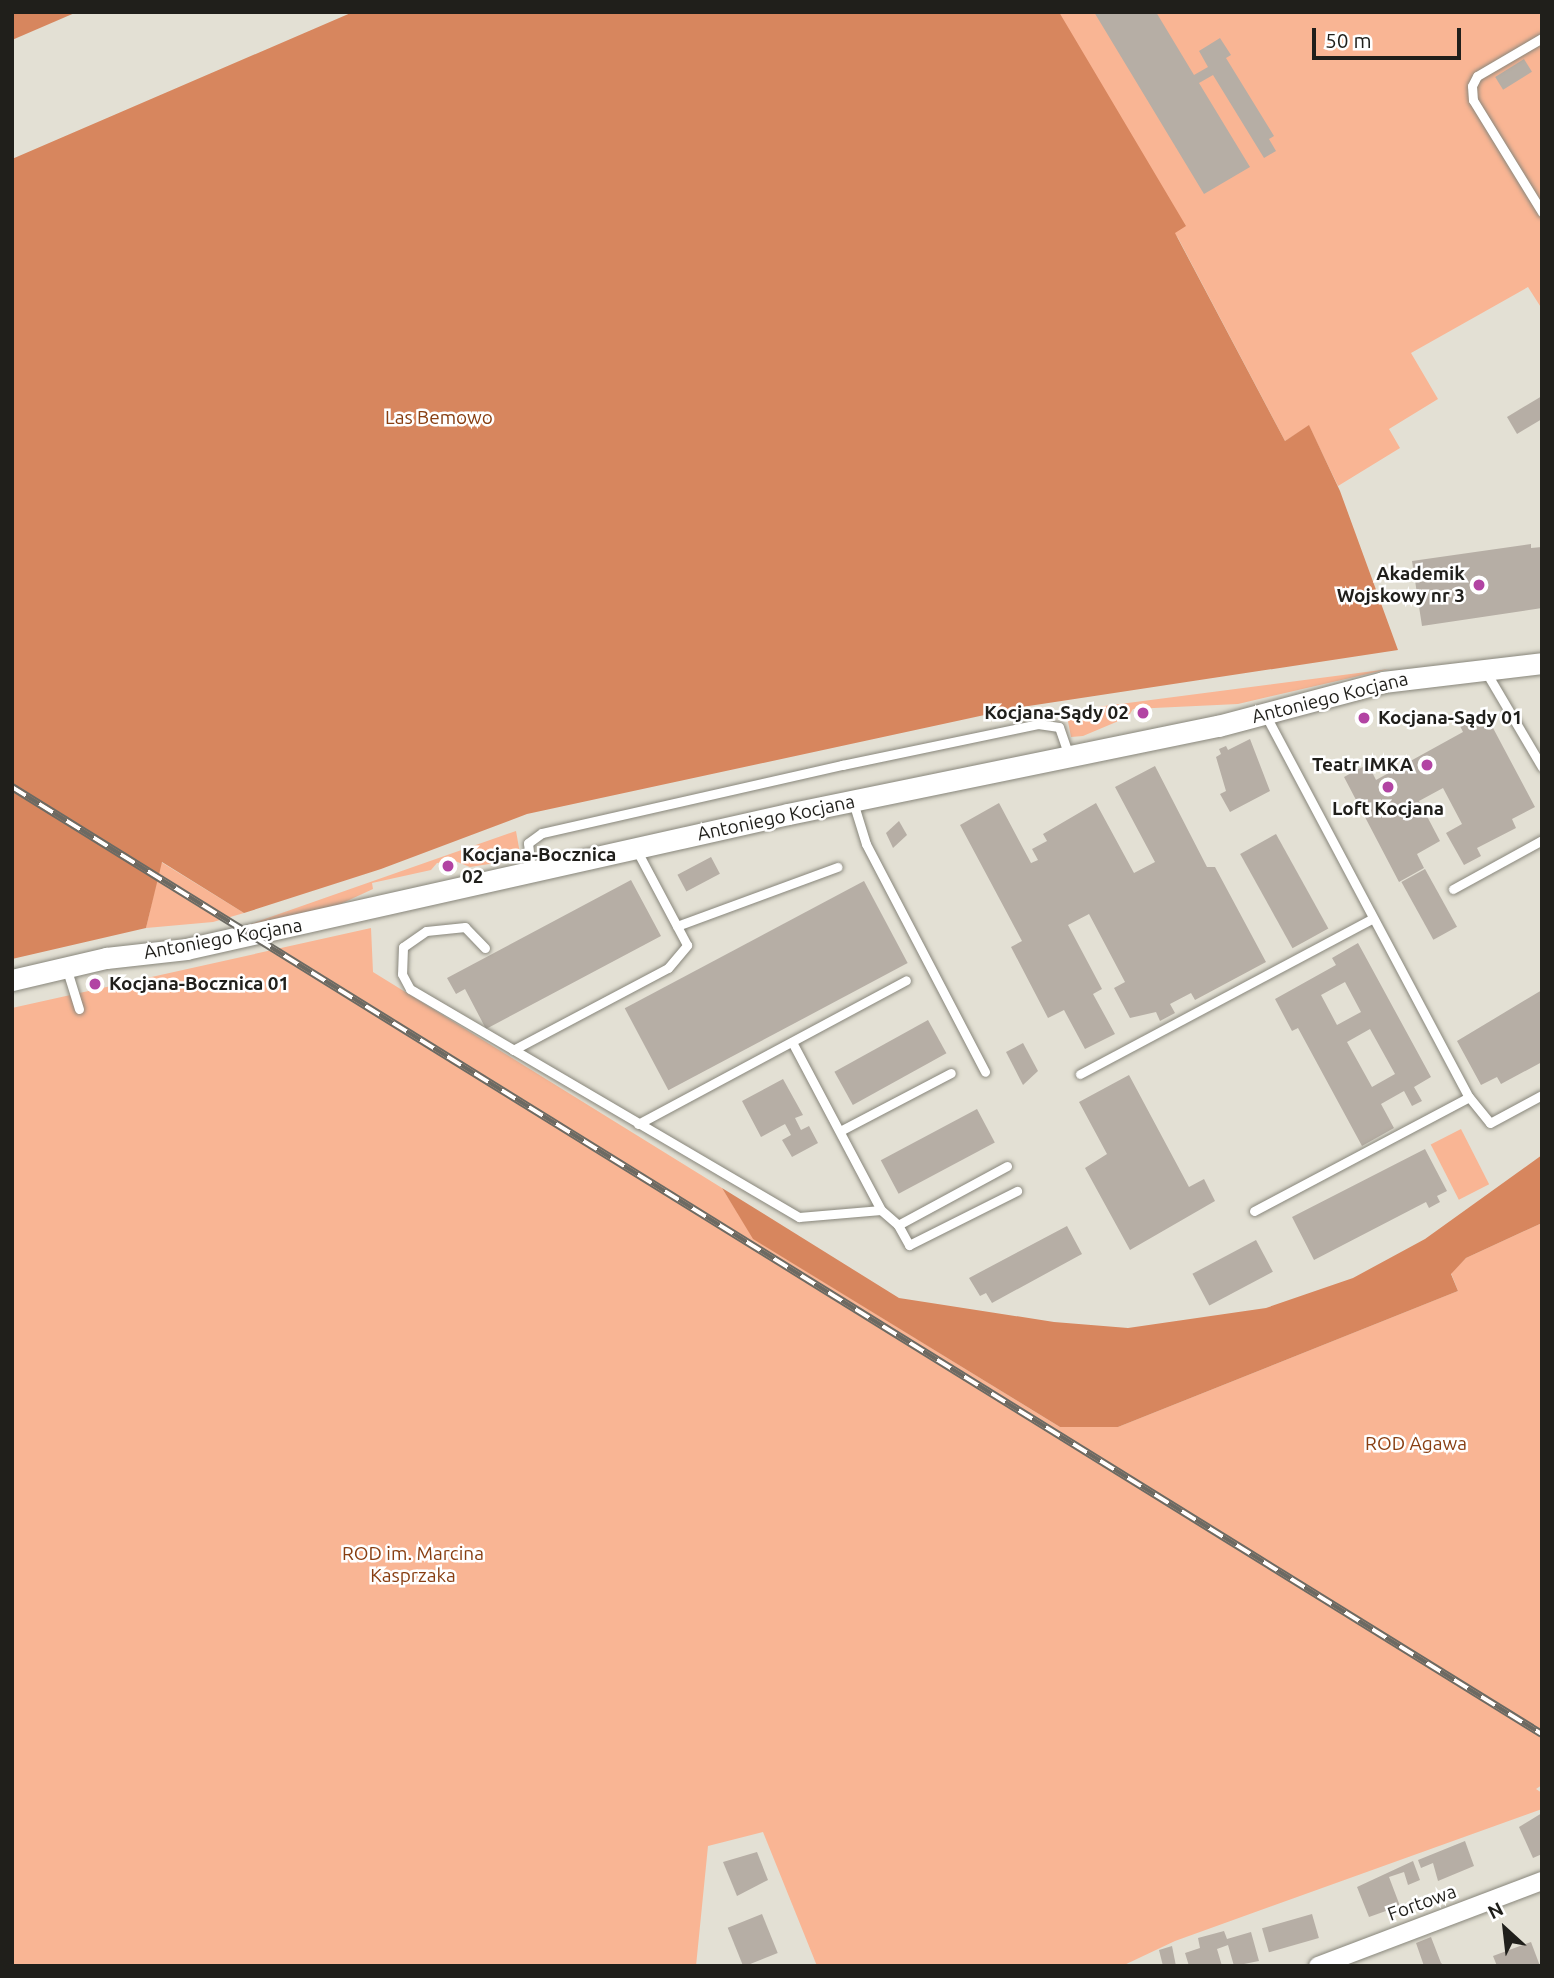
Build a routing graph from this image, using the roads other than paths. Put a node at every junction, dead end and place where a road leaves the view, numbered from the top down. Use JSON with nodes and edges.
{"nodes":[{"id":1,"x":1542,"y":38,"type":"edge"},
{"id":2,"x":1542,"y":212,"type":"edge"},
{"id":3,"x":1542,"y":663,"type":"edge"},
{"id":4,"x":1485,"y":671,"type":"junction"},
{"id":5,"x":1265,"y":714,"type":"junction"},
{"id":6,"x":1069,"y":756,"type":"junction"},
{"id":7,"x":1542,"y":767,"type":"edge"},
{"id":8,"x":852,"y":801,"type":"junction"},
{"id":9,"x":1542,"y":840,"type":"edge"},
{"id":10,"x":636,"y":849,"type":"junction"},
{"id":11,"x":837,"y":867,"type":"dead end"},
{"id":12,"x":531,"y":873,"type":"junction"},
{"id":13,"x":1452,"y":889,"type":"dead end"},
{"id":14,"x":1372,"y":919,"type":"junction"},
{"id":15,"x":677,"y":926,"type":"junction"},
{"id":16,"x":485,"y":948,"type":"dead end"},
{"id":17,"x":66,"y":967,"type":"junction"},
{"id":18,"x":906,"y":980,"type":"dead end"},
{"id":19,"x":12,"y":981,"type":"edge"},
{"id":20,"x":79,"y":1009,"type":"dead end"},
{"id":21,"x":792,"y":1041,"type":"junction"},
{"id":22,"x":513,"y":1051,"type":"junction"},
{"id":23,"x":985,"y":1072,"type":"dead end"},
{"id":24,"x":951,"y":1073,"type":"dead end"},
{"id":25,"x":1080,"y":1074,"type":"dead end"},
{"id":26,"x":1542,"y":1095,"type":"edge"},
{"id":27,"x":1469,"y":1097,"type":"junction"},
{"id":28,"x":638,"y":1124,"type":"junction"},
{"id":29,"x":840,"y":1131,"type":"junction"},
{"id":30,"x":1007,"y":1166,"type":"dead end"},
{"id":31,"x":1017,"y":1191,"type":"dead end"},
{"id":32,"x":881,"y":1210,"type":"junction"},
{"id":33,"x":1254,"y":1210,"type":"dead end"},
{"id":34,"x":898,"y":1225,"type":"junction"},
{"id":35,"x":1542,"y":1881,"type":"edge"},
{"id":36,"x":1318,"y":1966,"type":"edge"}],
"edges":[{"from":1,"to":2,"type":"lane"},
{"from":3,"to":4,"type":"street","name":"Antoniego Kocjana"},
{"from":4,"to":5,"type":"street","name":"Antoniego Kocjana"},
{"from":4,"to":7,"type":"lane"},
{"from":5,"to":6,"type":"street","name":"Antoniego Kocjana"},
{"from":5,"to":14,"type":"lane"},
{"from":6,"to":8,"type":"street","name":"Antoniego Kocjana"},
{"from":6,"to":12,"type":"lane"},
{"from":8,"to":10,"type":"street","name":"Antoniego Kocjana"},
{"from":8,"to":23,"type":"lane"},
{"from":9,"to":13,"type":"lane"},
{"from":10,"to":12,"type":"street","name":"Antoniego Kocjana"},
{"from":10,"to":15,"type":"lane"},
{"from":11,"to":15,"type":"lane"},
{"from":12,"to":17,"type":"street","name":"Antoniego Kocjana"},
{"from":14,"to":25,"type":"lane"},
{"from":14,"to":27,"type":"lane"},
{"from":15,"to":22,"type":"lane"},
{"from":16,"to":22,"type":"lane"},
{"from":17,"to":19,"type":"street","name":"Antoniego Kocjana"},
{"from":17,"to":20,"type":"lane"},
{"from":18,"to":21,"type":"lane"},
{"from":21,"to":28,"type":"lane"},
{"from":21,"to":29,"type":"lane"},
{"from":22,"to":28,"type":"lane"},
{"from":24,"to":29,"type":"lane"},
{"from":26,"to":27,"type":"lane"},
{"from":27,"to":33,"type":"lane"},
{"from":28,"to":32,"type":"lane"},
{"from":29,"to":32,"type":"lane"},
{"from":30,"to":34,"type":"lane"},
{"from":31,"to":34,"type":"lane"},
{"from":32,"to":34,"type":"lane"},
{"from":35,"to":36,"type":"street","name":"Fortowa"}]}
